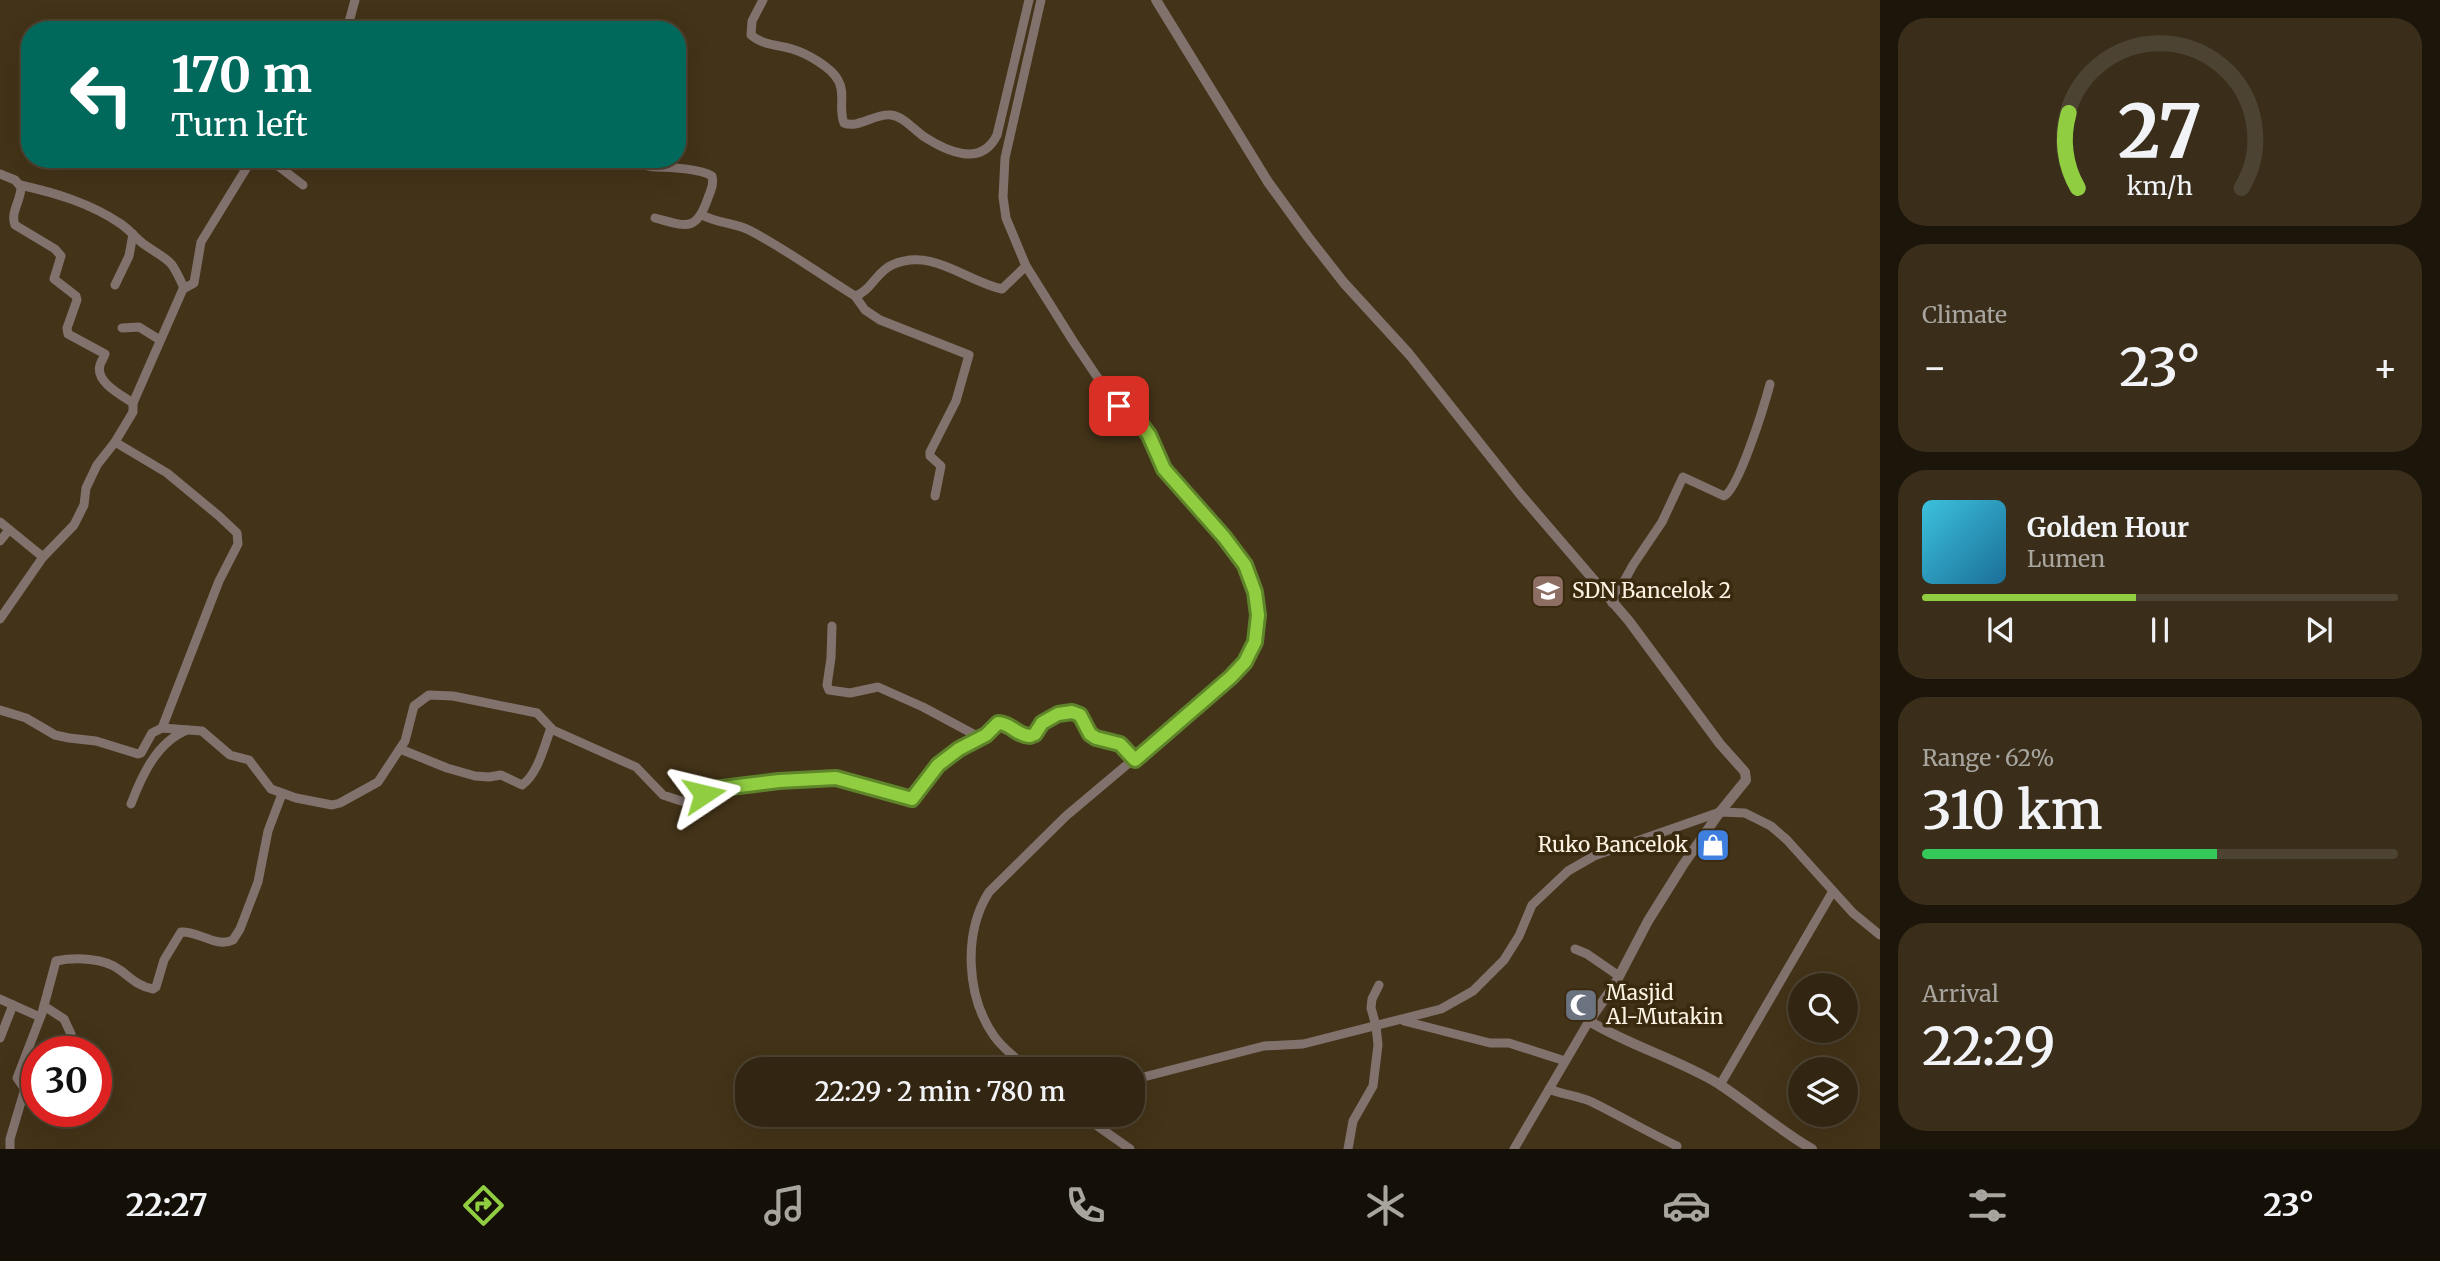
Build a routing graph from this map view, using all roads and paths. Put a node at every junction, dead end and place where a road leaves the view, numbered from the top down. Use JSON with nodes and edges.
{"nodes":[{"id":1,"x":355,"y":0,"type":"edge"},
{"id":2,"x":763,"y":0,"type":"edge"},
{"id":3,"x":1029,"y":0,"type":"edge"},
{"id":4,"x":1041,"y":0,"type":"edge"},
{"id":5,"x":1156,"y":0,"type":"edge"},
{"id":6,"x":349,"y":21,"type":"edge"},
{"id":7,"x":246,"y":168,"type":"edge"},
{"id":8,"x":281,"y":168,"type":"edge"},
{"id":9,"x":681,"y":168,"type":"edge"},
{"id":10,"x":0,"y":174,"type":"edge"},
{"id":11,"x":20,"y":185,"type":"junction"},
{"id":12,"x":303,"y":185,"type":"dead end"},
{"id":13,"x":702,"y":215,"type":"junction"},
{"id":14,"x":654,"y":218,"type":"dead end"},
{"id":15,"x":133,"y":234,"type":"junction"},
{"id":16,"x":1024,"y":267,"type":"junction"},
{"id":17,"x":115,"y":285,"type":"dead end"},
{"id":18,"x":184,"y":288,"type":"junction"},
{"id":19,"x":855,"y":296,"type":"junction"},
{"id":20,"x":122,"y":328,"type":"dead end"},
{"id":21,"x":160,"y":340,"type":"junction"},
{"id":22,"x":1770,"y":384,"type":"dead end"},
{"id":23,"x":133,"y":403,"type":"junction"},
{"id":24,"x":116,"y":442,"type":"junction"},
{"id":25,"x":935,"y":496,"type":"dead end"},
{"id":26,"x":0,"y":522,"type":"edge"},
{"id":27,"x":9,"y":530,"type":"junction"},
{"id":28,"x":0,"y":541,"type":"edge"},
{"id":29,"x":43,"y":557,"type":"junction"},
{"id":30,"x":1612,"y":603,"type":"junction"},
{"id":31,"x":0,"y":619,"type":"edge"},
{"id":32,"x":832,"y":626,"type":"dead end"},
{"id":33,"x":0,"y":710,"type":"edge"},
{"id":34,"x":162,"y":728,"type":"junction"},
{"id":35,"x":551,"y":728,"type":"junction"},
{"id":36,"x":190,"y":729,"type":"junction"},
{"id":37,"x":979,"y":737,"type":"junction"},
{"id":38,"x":400,"y":749,"type":"junction"},
{"id":39,"x":1131,"y":756,"type":"junction"},
{"id":40,"x":282,"y":794,"type":"junction"},
{"id":41,"x":131,"y":804,"type":"dead end"},
{"id":42,"x":1720,"y":812,"type":"junction"},
{"id":43,"x":1833,"y":891,"type":"junction"},
{"id":44,"x":1880,"y":935,"type":"edge"},
{"id":45,"x":1575,"y":949,"type":"dead end"},
{"id":46,"x":1619,"y":976,"type":"junction"},
{"id":47,"x":1379,"y":985,"type":"dead end"},
{"id":48,"x":0,"y":999,"type":"edge"},
{"id":49,"x":13,"y":1005,"type":"junction"},
{"id":50,"x":44,"y":1006,"type":"junction"},
{"id":51,"x":40,"y":1017,"type":"junction"},
{"id":52,"x":1374,"y":1017,"type":"junction"},
{"id":53,"x":1402,"y":1021,"type":"junction"},
{"id":54,"x":1589,"y":1021,"type":"junction"},
{"id":55,"x":71,"y":1034,"type":"dead end"},
{"id":56,"x":0,"y":1038,"type":"edge"},
{"id":57,"x":1014,"y":1057,"type":"edge"},
{"id":58,"x":1565,"y":1061,"type":"junction"},
{"id":59,"x":1145,"y":1077,"type":"edge"},
{"id":60,"x":1720,"y":1085,"type":"junction"},
{"id":61,"x":1549,"y":1089,"type":"junction"},
{"id":62,"x":1096,"y":1127,"type":"edge"},
{"id":63,"x":1117,"y":1146,"type":"edge"},
{"id":64,"x":1677,"y":1146,"type":"dead end"},
{"id":65,"x":10,"y":1149,"type":"edge"},
{"id":66,"x":1130,"y":1149,"type":"edge"},
{"id":67,"x":1348,"y":1149,"type":"edge"},
{"id":68,"x":1514,"y":1149,"type":"edge"},
{"id":69,"x":1812,"y":1149,"type":"edge"}],
"edges":[{"from":1,"to":6,"type":"street"},
{"from":2,"to":3,"type":"street"},
{"from":4,"to":16,"type":"street"},
{"from":5,"to":30,"type":"street"},
{"from":7,"to":18,"type":"street"},
{"from":8,"to":12,"type":"street"},
{"from":9,"to":13,"type":"street"},
{"from":10,"to":11,"type":"street"},
{"from":11,"to":15,"type":"street"},
{"from":11,"to":23,"type":"street"},
{"from":13,"to":14,"type":"street"},
{"from":13,"to":19,"type":"street"},
{"from":15,"to":17,"type":"street"},
{"from":15,"to":18,"type":"street"},
{"from":16,"to":19,"type":"street"},
{"from":16,"to":39,"type":"street"},
{"from":18,"to":21,"type":"street"},
{"from":19,"to":25,"type":"street"},
{"from":20,"to":21,"type":"street"},
{"from":21,"to":23,"type":"street"},
{"from":22,"to":30,"type":"street"},
{"from":23,"to":24,"type":"street"},
{"from":24,"to":29,"type":"street"},
{"from":24,"to":34,"type":"street"},
{"from":26,"to":27,"type":"street"},
{"from":27,"to":28,"type":"street"},
{"from":27,"to":29,"type":"street"},
{"from":29,"to":31,"type":"street"},
{"from":30,"to":42,"type":"street"},
{"from":32,"to":37,"type":"street"},
{"from":33,"to":34,"type":"street"},
{"from":34,"to":36,"type":"street"},
{"from":35,"to":37,"type":"street"},
{"from":35,"to":38,"type":"street"},
{"from":35,"to":38,"type":"street"},
{"from":36,"to":40,"type":"street"},
{"from":36,"to":41,"type":"street"},
{"from":37,"to":39,"type":"street"},
{"from":38,"to":40,"type":"street"},
{"from":39,"to":57,"type":"street"},
{"from":40,"to":50,"type":"street"},
{"from":42,"to":43,"type":"street"},
{"from":42,"to":46,"type":"street"},
{"from":42,"to":53,"type":"street"},
{"from":43,"to":44,"type":"street"},
{"from":43,"to":60,"type":"street"},
{"from":45,"to":46,"type":"street"},
{"from":46,"to":54,"type":"street"},
{"from":47,"to":52,"type":"street"},
{"from":48,"to":49,"type":"street"},
{"from":49,"to":51,"type":"street"},
{"from":49,"to":56,"type":"street"},
{"from":50,"to":51,"type":"street"},
{"from":50,"to":55,"type":"street"},
{"from":51,"to":65,"type":"street"},
{"from":52,"to":53,"type":"street"},
{"from":52,"to":59,"type":"street"},
{"from":52,"to":67,"type":"street"},
{"from":53,"to":58,"type":"street"},
{"from":54,"to":58,"type":"street"},
{"from":54,"to":60,"type":"street"},
{"from":58,"to":61,"type":"street"},
{"from":60,"to":69,"type":"street"},
{"from":61,"to":64,"type":"street"},
{"from":61,"to":68,"type":"street"},
{"from":62,"to":63,"type":"street"},
{"from":63,"to":66,"type":"street"}]}
